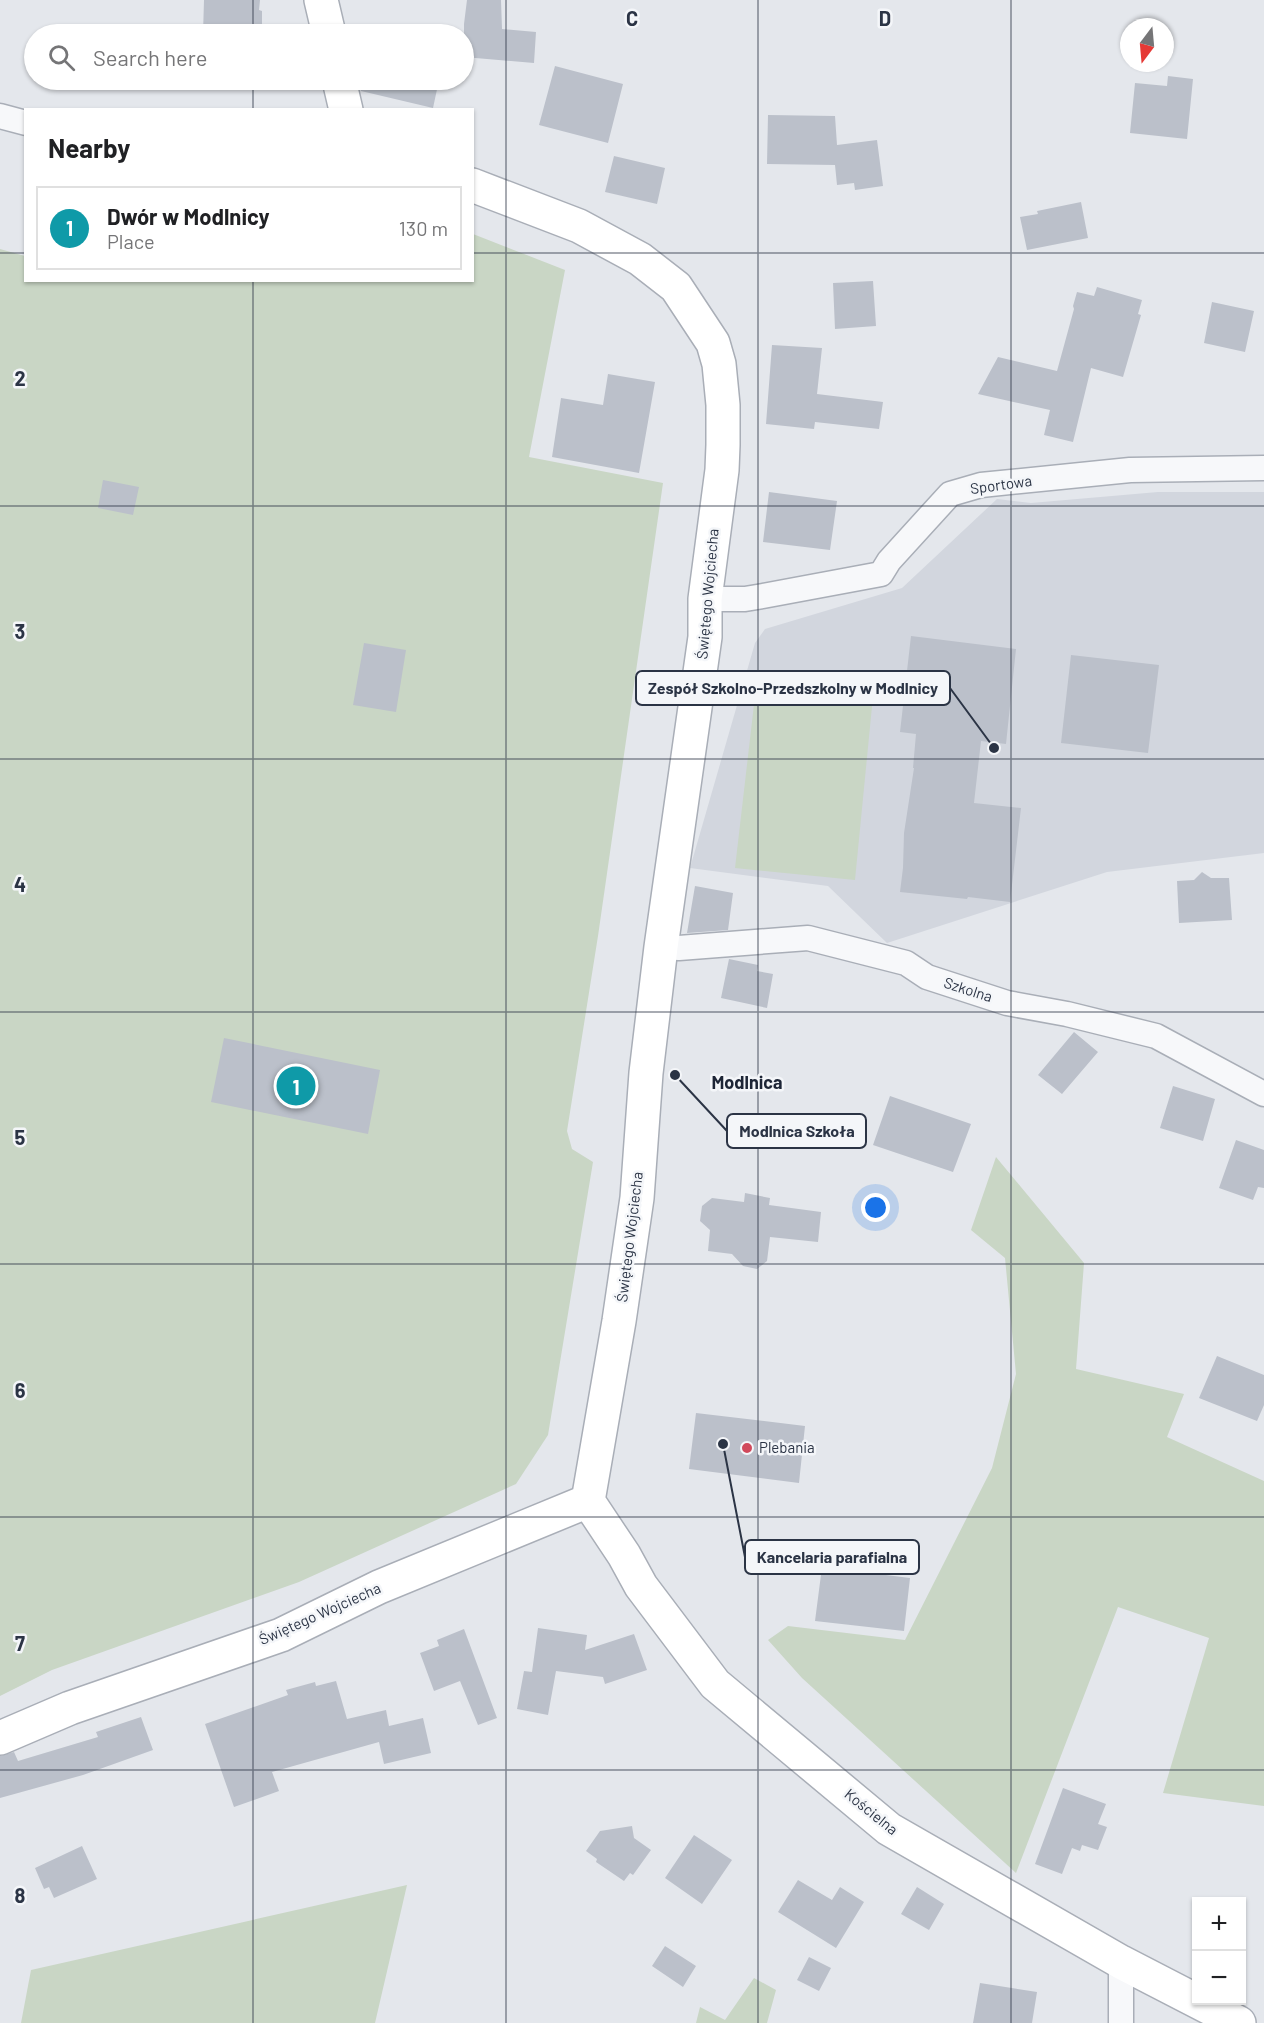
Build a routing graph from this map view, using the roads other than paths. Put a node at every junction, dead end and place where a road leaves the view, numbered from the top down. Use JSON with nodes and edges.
{"nodes":[{"id":1,"x":321,"y":0,"type":"edge"},
{"id":2,"x":327,"y":24,"type":"edge"},
{"id":3,"x":341,"y":90,"type":"edge"},
{"id":4,"x":346,"y":108,"type":"edge"},
{"id":5,"x":0,"y":116,"type":"edge"},
{"id":6,"x":24,"y":122,"type":"edge"},
{"id":7,"x":474,"y":186,"type":"edge"},
{"id":8,"x":1264,"y":468,"type":"edge"},
{"id":9,"x":705,"y":599,"type":"junction"},
{"id":10,"x":661,"y":947,"type":"junction"},
{"id":11,"x":1264,"y":1094,"type":"edge"},
{"id":12,"x":588,"y":1501,"type":"junction"},
{"id":13,"x":0,"y":1738,"type":"edge"},
{"id":14,"x":1121,"y":1962,"type":"junction"},
{"id":15,"x":1121,"y":2023,"type":"edge"},
{"id":16,"x":1239,"y":2023,"type":"edge"}],
"edges":[{"from":1,"to":2,"type":"street"},
{"from":3,"to":4,"type":"street"},
{"from":5,"to":6,"type":"street"},
{"from":7,"to":9,"type":"street","name":"Świętego Wojciecha"},
{"from":8,"to":9,"type":"street","name":"Sportowa"},
{"from":9,"to":10,"type":"street","name":"Świętego Wojciecha"},
{"from":10,"to":11,"type":"street","name":"Szkolna"},
{"from":10,"to":12,"type":"street","name":"Świętego Wojciecha"},
{"from":12,"to":13,"type":"street","name":"Świętego Wojciecha"},
{"from":12,"to":14,"type":"street","name":"Kościelna"},
{"from":14,"to":15,"type":"street"},
{"from":14,"to":16,"type":"street","name":"Kościelna"}]}
